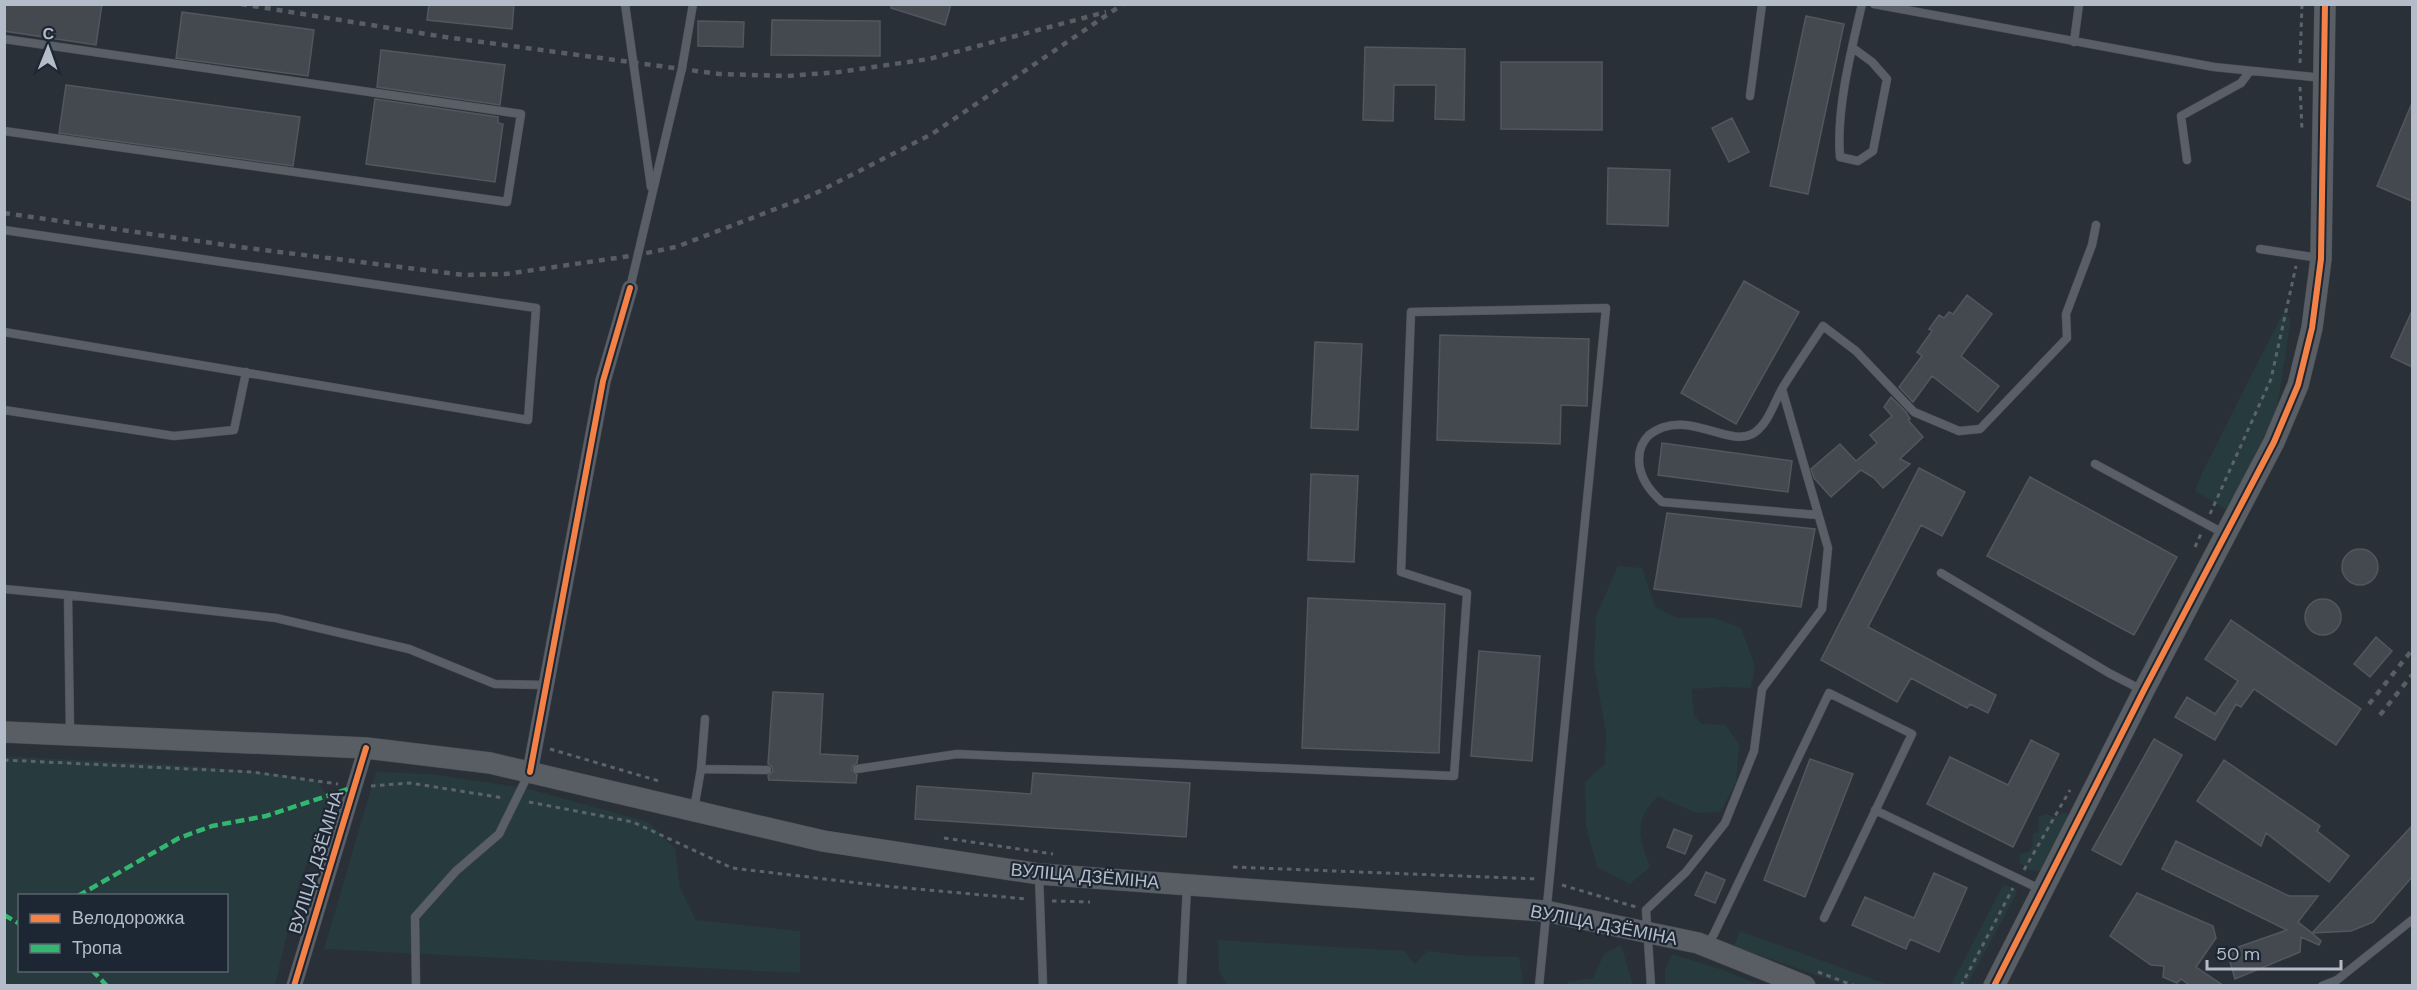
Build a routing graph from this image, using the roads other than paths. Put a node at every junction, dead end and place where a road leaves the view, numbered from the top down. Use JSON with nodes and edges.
{"nodes":[{"id":1,"x":625,"y":4,"type":"edge"},
{"id":2,"x":693,"y":4,"type":"edge"},
{"id":3,"x":1762,"y":4,"type":"edge"},
{"id":4,"x":1862,"y":4,"type":"edge"},
{"id":5,"x":1874,"y":4,"type":"edge"},
{"id":6,"x":2079,"y":4,"type":"edge"},
{"id":7,"x":2325,"y":4,"type":"edge"},
{"id":8,"x":4,"y":39,"type":"edge"},
{"id":9,"x":2074,"y":42,"type":"junction"},
{"id":10,"x":1853,"y":48,"type":"junction"},
{"id":11,"x":2250,"y":71,"type":"junction"},
{"id":12,"x":2325,"y":78,"type":"junction"},
{"id":13,"x":1750,"y":96,"type":"dead end"},
{"id":14,"x":4,"y":131,"type":"edge"},
{"id":15,"x":2187,"y":160,"type":"dead end"},
{"id":16,"x":652,"y":192,"type":"junction"},
{"id":17,"x":2096,"y":225,"type":"dead end"},
{"id":18,"x":4,"y":230,"type":"edge"},
{"id":19,"x":2259,"y":249,"type":"dead end"},
{"id":20,"x":2321,"y":259,"type":"junction"},
{"id":21,"x":630,"y":288,"type":"joint"},
{"id":22,"x":4,"y":332,"type":"edge"},
{"id":23,"x":246,"y":372,"type":"junction"},
{"id":24,"x":1782,"y":389,"type":"junction"},
{"id":25,"x":4,"y":410,"type":"edge"},
{"id":26,"x":2095,"y":464,"type":"dead end"},
{"id":27,"x":1818,"y":515,"type":"junction"},
{"id":28,"x":2226,"y":535,"type":"junction"},
{"id":29,"x":1941,"y":573,"type":"dead end"},
{"id":30,"x":4,"y":589,"type":"edge"},
{"id":31,"x":68,"y":595,"type":"junction"},
{"id":32,"x":546,"y":685,"type":"junction"},
{"id":33,"x":2144,"y":690,"type":"junction"},
{"id":34,"x":705,"y":719,"type":"dead end"},
{"id":35,"x":4,"y":732,"type":"edge"},
{"id":36,"x":70,"y":734,"type":"junction"},
{"id":37,"x":366,"y":748,"type":"junction"},
{"id":38,"x":701,"y":769,"type":"junction"},
{"id":39,"x":857,"y":769,"type":"dead end"},
{"id":40,"x":767,"y":770,"type":"dead end"},
{"id":41,"x":530,"y":772,"type":"junction"},
{"id":42,"x":1875,"y":810,"type":"junction"},
{"id":43,"x":694,"y":811,"type":"junction"},
{"id":44,"x":1039,"y":873,"type":"junction"},
{"id":45,"x":1187,"y":884,"type":"junction"},
{"id":46,"x":2043,"y":891,"type":"junction"},
{"id":47,"x":1545,"y":911,"type":"junction"},
{"id":48,"x":1824,"y":918,"type":"dead end"},
{"id":49,"x":2412,"y":920,"type":"edge"},
{"id":50,"x":1647,"y":933,"type":"junction"},
{"id":51,"x":1706,"y":946,"type":"junction"},
{"id":52,"x":1997,"y":984,"type":"edge"},
{"id":53,"x":294,"y":986,"type":"edge"},
{"id":54,"x":416,"y":986,"type":"edge"},
{"id":55,"x":1043,"y":986,"type":"edge"},
{"id":56,"x":1182,"y":986,"type":"edge"},
{"id":57,"x":1539,"y":986,"type":"edge"},
{"id":58,"x":1651,"y":986,"type":"edge"},
{"id":59,"x":1804,"y":986,"type":"edge"},
{"id":60,"x":2322,"y":986,"type":"edge"}],
"edges":[{"from":1,"to":16,"type":"lane"},
{"from":2,"to":16,"type":"lane"},
{"from":3,"to":13,"type":"lane"},
{"from":4,"to":10,"type":"lane"},
{"from":5,"to":9,"type":"lane"},
{"from":6,"to":9,"type":"lane"},
{"from":7,"to":12,"type":"main road"},
{"from":8,"to":14,"type":"lane"},
{"from":9,"to":11,"type":"lane"},
{"from":10,"to":10,"type":"lane"},
{"from":11,"to":12,"type":"lane"},
{"from":11,"to":15,"type":"lane"},
{"from":12,"to":20,"type":"main road"},
{"from":16,"to":21,"type":"lane"},
{"from":17,"to":24,"type":"lane"},
{"from":18,"to":23,"type":"lane"},
{"from":19,"to":20,"type":"lane"},
{"from":20,"to":28,"type":"main road"},
{"from":21,"to":32,"type":"street"},
{"from":22,"to":23,"type":"lane"},
{"from":23,"to":25,"type":"lane"},
{"from":24,"to":27,"type":"lane"},
{"from":24,"to":27,"type":"lane"},
{"from":26,"to":28,"type":"lane"},
{"from":27,"to":50,"type":"lane"},
{"from":28,"to":33,"type":"main road"},
{"from":29,"to":33,"type":"lane"},
{"from":30,"to":31,"type":"lane"},
{"from":31,"to":32,"type":"lane"},
{"from":31,"to":36,"type":"lane"},
{"from":32,"to":41,"type":"street"},
{"from":33,"to":46,"type":"main road"},
{"from":34,"to":38,"type":"lane"},
{"from":35,"to":36,"type":"main road","name":"ВУЛІЦА ДЗЁМІНА"},
{"from":36,"to":37,"type":"main road","name":"ВУЛІЦА ДЗЁМІНА"},
{"from":37,"to":41,"type":"main road","name":"ВУЛІЦА ДЗЁМІНА"},
{"from":37,"to":53,"type":"street","name":"ВУЛІЦА ДЗЁМІНА"},
{"from":38,"to":40,"type":"lane"},
{"from":38,"to":43,"type":"lane"},
{"from":39,"to":47,"type":"lane"},
{"from":41,"to":43,"type":"main road","name":"ВУЛІЦА ДЗЁМІНА"},
{"from":41,"to":54,"type":"lane"},
{"from":42,"to":46,"type":"lane"},
{"from":42,"to":48,"type":"lane"},
{"from":42,"to":51,"type":"lane"},
{"from":43,"to":44,"type":"main road","name":"ВУЛІЦА ДЗЁМІНА"},
{"from":44,"to":45,"type":"main road","name":"ВУЛІЦА ДЗЁМІНА"},
{"from":44,"to":55,"type":"lane"},
{"from":45,"to":47,"type":"main road","name":"ВУЛІЦА ДЗЁМІНА"},
{"from":45,"to":56,"type":"lane"},
{"from":46,"to":52,"type":"main road"},
{"from":47,"to":50,"type":"main road","name":"ВУЛІЦА ДЗЁМІНА"},
{"from":47,"to":57,"type":"lane"},
{"from":49,"to":60,"type":"lane"},
{"from":50,"to":51,"type":"main road","name":"ВУЛІЦА ДЗЁМІНА"},
{"from":50,"to":58,"type":"lane"},
{"from":51,"to":59,"type":"main road","name":"ВУЛІЦА ДЗЁМІНА"}]}
